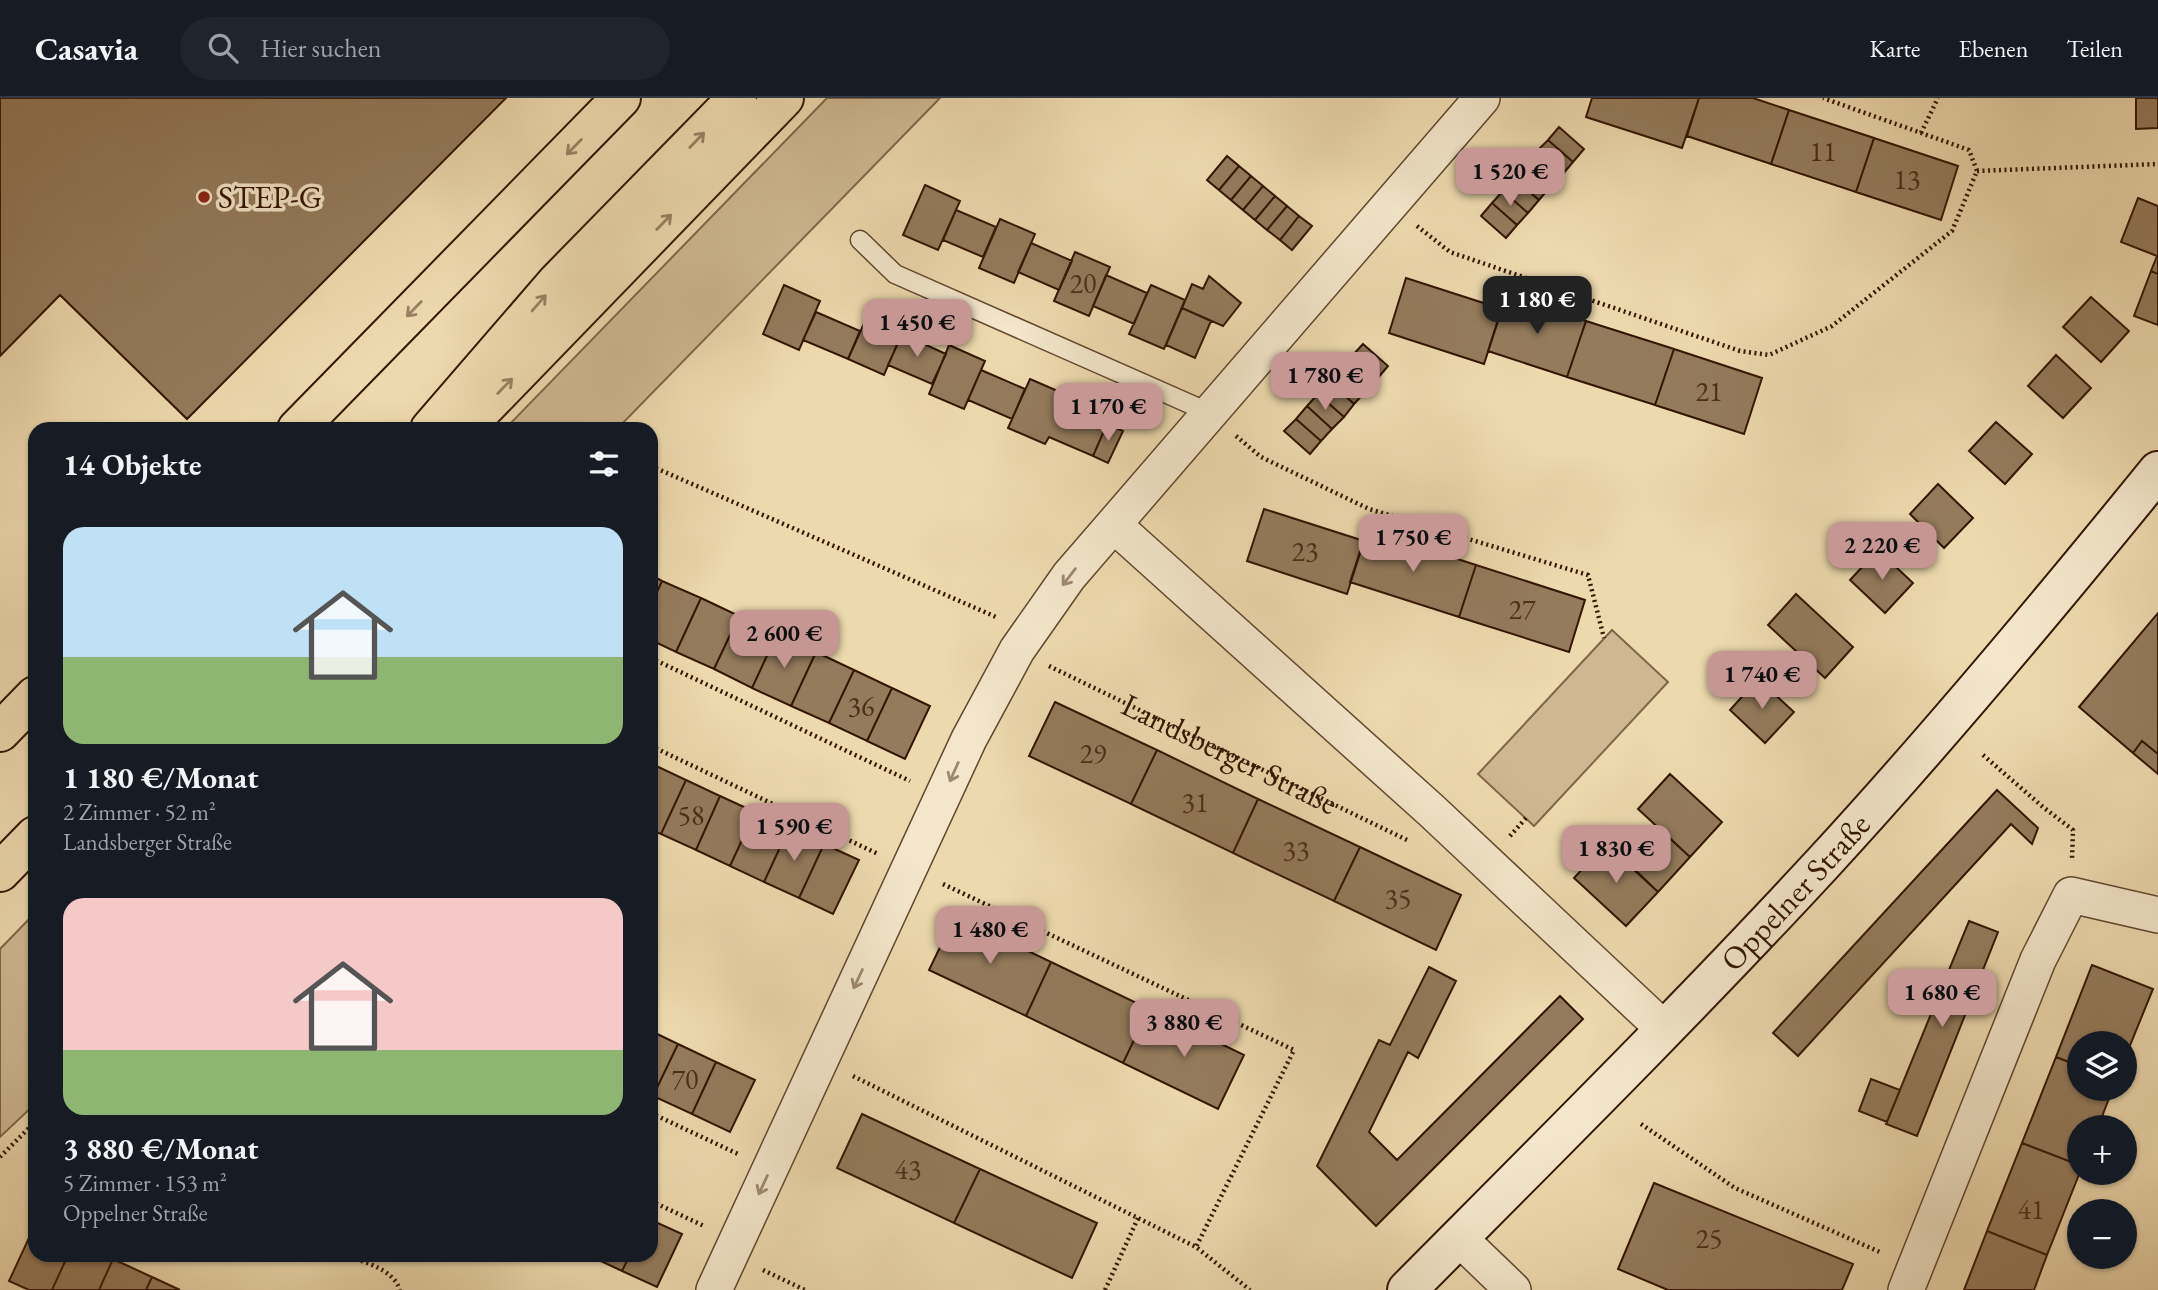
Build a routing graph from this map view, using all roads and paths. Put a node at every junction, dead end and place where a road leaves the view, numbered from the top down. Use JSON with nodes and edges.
{"nodes":[{"id":1,"x":621,"y":98,"type":"edge"},
{"id":2,"x":737,"y":98,"type":"edge"},
{"id":3,"x":784,"y":98,"type":"edge"},
{"id":4,"x":1482,"y":98,"type":"edge"},
{"id":5,"x":1823,"y":98,"type":"edge"},
{"id":6,"x":1938,"y":98,"type":"edge"},
{"id":7,"x":1921,"y":132,"type":"junction"},
{"id":8,"x":2158,"y":164,"type":"edge"},
{"id":9,"x":1977,"y":171,"type":"junction"},
{"id":10,"x":1388,"y":204,"type":"junction"},
{"id":11,"x":860,"y":240,"type":"dead end"},
{"id":12,"x":1209,"y":412,"type":"junction"},
{"id":13,"x":304,"y":422,"type":"edge"},
{"id":14,"x":436,"y":422,"type":"edge"},
{"id":15,"x":464,"y":422,"type":"edge"},
{"id":16,"x":658,"y":469,"type":"edge"},
{"id":17,"x":2158,"y":471,"type":"edge"},
{"id":18,"x":1114,"y":525,"type":"junction"},
{"id":19,"x":1604,"y":639,"type":"dead end"},
{"id":20,"x":1023,"y":641,"type":"junction"},
{"id":21,"x":658,"y":661,"type":"edge"},
{"id":22,"x":28,"y":703,"type":"edge"},
{"id":23,"x":0,"y":732,"type":"edge"},
{"id":24,"x":658,"y":749,"type":"edge"},
{"id":25,"x":1983,"y":755,"type":"dead end"},
{"id":26,"x":943,"y":796,"type":"junction"},
{"id":27,"x":1433,"y":812,"type":"junction"},
{"id":28,"x":28,"y":843,"type":"edge"},
{"id":29,"x":909,"y":868,"type":"junction"},
{"id":30,"x":0,"y":872,"type":"edge"},
{"id":31,"x":2071,"y":895,"type":"junction"},
{"id":32,"x":2158,"y":915,"type":"edge"},
{"id":33,"x":1665,"y":1030,"type":"junction"},
{"id":34,"x":821,"y":1060,"type":"junction"},
{"id":35,"x":658,"y":1116,"type":"edge"},
{"id":36,"x":1641,"y":1124,"type":"dead end"},
{"id":37,"x":28,"y":1129,"type":"edge"},
{"id":38,"x":0,"y":1157,"type":"edge"},
{"id":39,"x":770,"y":1169,"type":"junction"},
{"id":40,"x":658,"y":1205,"type":"edge"},
{"id":41,"x":1138,"y":1218,"type":"junction"},
{"id":42,"x":1458,"y":1238,"type":"junction"},
{"id":43,"x":1196,"y":1247,"type":"junction"},
{"id":44,"x":733,"y":1248,"type":"junction"},
{"id":45,"x":365,"y":1262,"type":"edge"},
{"id":46,"x":1910,"y":1279,"type":"edge"},
{"id":47,"x":400,"y":1290,"type":"edge"},
{"id":48,"x":714,"y":1290,"type":"edge"},
{"id":49,"x":805,"y":1290,"type":"edge"},
{"id":50,"x":1105,"y":1290,"type":"edge"},
{"id":51,"x":1250,"y":1290,"type":"edge"},
{"id":52,"x":1407,"y":1290,"type":"edge"},
{"id":53,"x":1513,"y":1290,"type":"edge"}],
"edges":[{"from":1,"to":13,"type":"highway","one_way":true},
{"from":14,"to":2,"type":"highway","one_way":true},
{"from":15,"to":3,"type":"highway","one_way":true},
{"from":4,"to":10,"type":"street"},
{"from":5,"to":7,"type":"path"},
{"from":6,"to":7,"type":"path"},
{"from":7,"to":9,"type":"path"},
{"from":8,"to":9,"type":"path"},
{"from":9,"to":10,"type":"path"},
{"from":10,"to":12,"type":"street"},
{"from":11,"to":12,"type":"lane"},
{"from":12,"to":18,"type":"street"},
{"from":12,"to":19,"type":"path"},
{"from":16,"to":20,"type":"path"},
{"from":17,"to":33,"type":"street","name":"Oppelner Straße"},
{"from":18,"to":20,"type":"street","one_way":true},
{"from":18,"to":27,"type":"street","name":"Landsberger Straße"},
{"from":20,"to":26,"type":"street","one_way":true},
{"from":20,"to":27,"type":"path","name":"Landsberger Straße"},
{"from":21,"to":26,"type":"path"},
{"from":22,"to":23,"type":"highway"},
{"from":24,"to":29,"type":"path"},
{"from":25,"to":31,"type":"path"},
{"from":26,"to":29,"type":"street"},
{"from":27,"to":33,"type":"street","name":"Landsberger Straße"},
{"from":28,"to":30,"type":"highway"},
{"from":29,"to":34,"type":"street","one_way":true},
{"from":29,"to":43,"type":"path"},
{"from":31,"to":32,"type":"street"},
{"from":31,"to":46,"type":"street"},
{"from":33,"to":42,"type":"street","name":"Oppelner Straße"},
{"from":34,"to":39,"type":"street"},
{"from":34,"to":41,"type":"path"},
{"from":35,"to":39,"type":"path"},
{"from":36,"to":46,"type":"path"},
{"from":37,"to":38,"type":"path"},
{"from":39,"to":44,"type":"street","one_way":true},
{"from":40,"to":44,"type":"path"},
{"from":41,"to":43,"type":"path"},
{"from":41,"to":50,"type":"path"},
{"from":42,"to":52,"type":"street","name":"Oppelner Straße"},
{"from":42,"to":53,"type":"street"},
{"from":43,"to":51,"type":"path"},
{"from":44,"to":48,"type":"street"},
{"from":44,"to":49,"type":"path"},
{"from":45,"to":47,"type":"path"}]}
